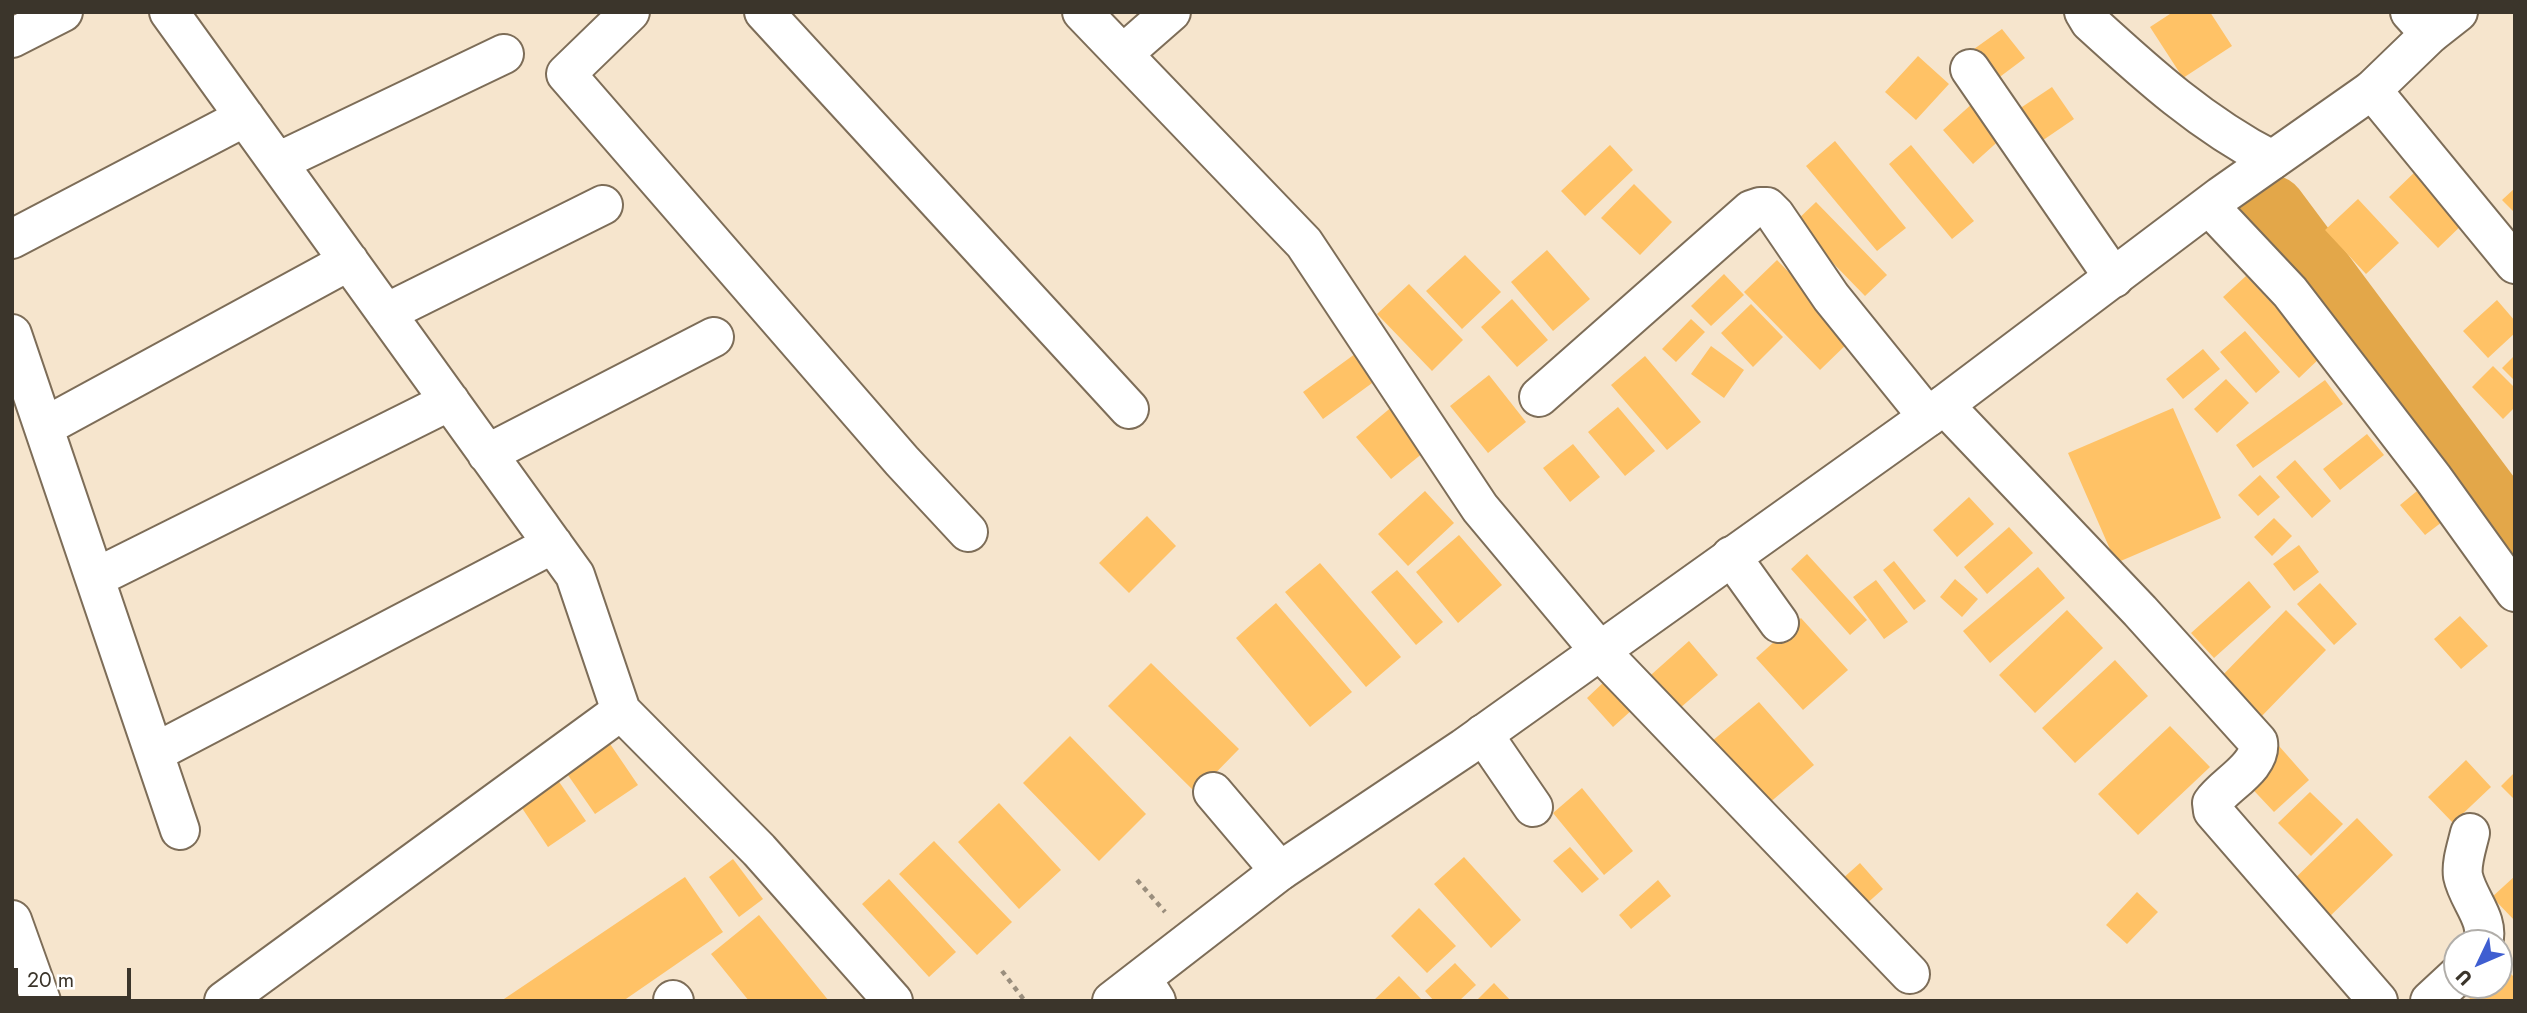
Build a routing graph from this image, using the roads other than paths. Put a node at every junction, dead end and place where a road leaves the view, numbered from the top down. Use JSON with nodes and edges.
{"nodes":[{"id":1,"x":62,"y":12,"type":"edge"},
{"id":2,"x":630,"y":12,"type":"edge"},
{"id":3,"x":764,"y":12,"type":"edge"},
{"id":4,"x":1082,"y":12,"type":"edge"},
{"id":5,"x":1171,"y":12,"type":"edge"},
{"id":6,"x":2084,"y":12,"type":"edge"},
{"id":7,"x":184,"y":17,"type":"edge"},
{"id":8,"x":2433,"y":19,"type":"edge"},
{"id":9,"x":12,"y":38,"type":"edge"},
{"id":10,"x":504,"y":54,"type":"dead end"},
{"id":11,"x":1123,"y":54,"type":"junction"},
{"id":12,"x":1970,"y":69,"type":"dead end"},
{"id":13,"x":2372,"y":90,"type":"junction"},
{"id":14,"x":245,"y":117,"type":"junction"},
{"id":15,"x":278,"y":163,"type":"junction"},
{"id":16,"x":2265,"y":165,"type":"junction"},
{"id":17,"x":2215,"y":201,"type":"junction"},
{"id":18,"x":603,"y":205,"type":"dead end"},
{"id":19,"x":12,"y":239,"type":"edge"},
{"id":20,"x":349,"y":261,"type":"junction"},
{"id":21,"x":2515,"y":264,"type":"edge"},
{"id":22,"x":2114,"y":278,"type":"junction"},
{"id":23,"x":386,"y":313,"type":"junction"},
{"id":24,"x":12,"y":334,"type":"edge"},
{"id":25,"x":714,"y":337,"type":"dead end"},
{"id":26,"x":1539,"y":397,"type":"dead end"},
{"id":27,"x":450,"y":401,"type":"junction"},
{"id":28,"x":1129,"y":409,"type":"dead end"},
{"id":29,"x":1936,"y":411,"type":"junction"},
{"id":30,"x":44,"y":427,"type":"junction"},
{"id":31,"x":487,"y":454,"type":"junction"},
{"id":32,"x":968,"y":532,"type":"dead end"},
{"id":33,"x":553,"y":544,"type":"junction"},
{"id":34,"x":1731,"y":556,"type":"junction"},
{"id":35,"x":95,"y":578,"type":"junction"},
{"id":36,"x":2515,"y":592,"type":"edge"},
{"id":37,"x":1779,"y":623,"type":"dead end"},
{"id":38,"x":1600,"y":650,"type":"junction"},
{"id":39,"x":621,"y":710,"type":"junction"},
{"id":40,"x":1483,"y":734,"type":"junction"},
{"id":41,"x":154,"y":753,"type":"junction"},
{"id":42,"x":1213,"y":792,"type":"dead end"},
{"id":43,"x":1533,"y":807,"type":"dead end"},
{"id":44,"x":180,"y":831,"type":"dead end"},
{"id":45,"x":2470,"y":832,"type":"dead end"},
{"id":46,"x":1280,"y":871,"type":"junction"},
{"id":47,"x":12,"y":920,"type":"edge"},
{"id":48,"x":2485,"y":929,"type":"edge"},
{"id":49,"x":1910,"y":974,"type":"dead end"},
{"id":50,"x":2443,"y":989,"type":"edge"},
{"id":51,"x":1137,"y":994,"type":"edge"},
{"id":52,"x":41,"y":1001,"type":"edge"},
{"id":53,"x":224,"y":1001,"type":"edge"},
{"id":54,"x":893,"y":1001,"type":"edge"},
{"id":55,"x":2378,"y":1001,"type":"edge"},
{"id":56,"x":2430,"y":1001,"type":"edge"}],
"edges":[{"from":1,"to":9,"type":"main road"},
{"from":2,"to":32,"type":"main road"},
{"from":3,"to":28,"type":"main road"},
{"from":4,"to":11,"type":"main road"},
{"from":5,"to":11,"type":"main road"},
{"from":6,"to":16,"type":"main road"},
{"from":7,"to":14,"type":"main road"},
{"from":8,"to":13,"type":"main road"},
{"from":10,"to":15,"type":"main road"},
{"from":11,"to":38,"type":"main road"},
{"from":12,"to":22,"type":"main road"},
{"from":13,"to":16,"type":"main road"},
{"from":13,"to":21,"type":"main road"},
{"from":14,"to":15,"type":"main road"},
{"from":14,"to":19,"type":"main road"},
{"from":15,"to":20,"type":"main road"},
{"from":16,"to":17,"type":"main road"},
{"from":17,"to":22,"type":"main road"},
{"from":17,"to":36,"type":"main road"},
{"from":18,"to":23,"type":"main road"},
{"from":20,"to":23,"type":"main road"},
{"from":20,"to":30,"type":"main road"},
{"from":22,"to":29,"type":"main road"},
{"from":23,"to":27,"type":"main road"},
{"from":24,"to":30,"type":"main road"},
{"from":25,"to":31,"type":"main road"},
{"from":26,"to":29,"type":"main road"},
{"from":27,"to":31,"type":"main road"},
{"from":27,"to":35,"type":"main road"},
{"from":29,"to":34,"type":"main road"},
{"from":29,"to":55,"type":"main road"},
{"from":30,"to":35,"type":"main road"},
{"from":31,"to":33,"type":"main road"},
{"from":33,"to":39,"type":"main road"},
{"from":33,"to":41,"type":"main road"},
{"from":34,"to":37,"type":"main road"},
{"from":34,"to":38,"type":"main road"},
{"from":35,"to":41,"type":"main road"},
{"from":38,"to":40,"type":"main road"},
{"from":38,"to":49,"type":"main road"},
{"from":39,"to":53,"type":"main road"},
{"from":39,"to":54,"type":"main road"},
{"from":40,"to":43,"type":"main road"},
{"from":40,"to":46,"type":"main road"},
{"from":41,"to":44,"type":"main road"},
{"from":42,"to":46,"type":"main road"},
{"from":45,"to":48,"type":"main road"},
{"from":46,"to":51,"type":"main road"},
{"from":47,"to":52,"type":"main road"},
{"from":50,"to":56,"type":"main road"}]}
